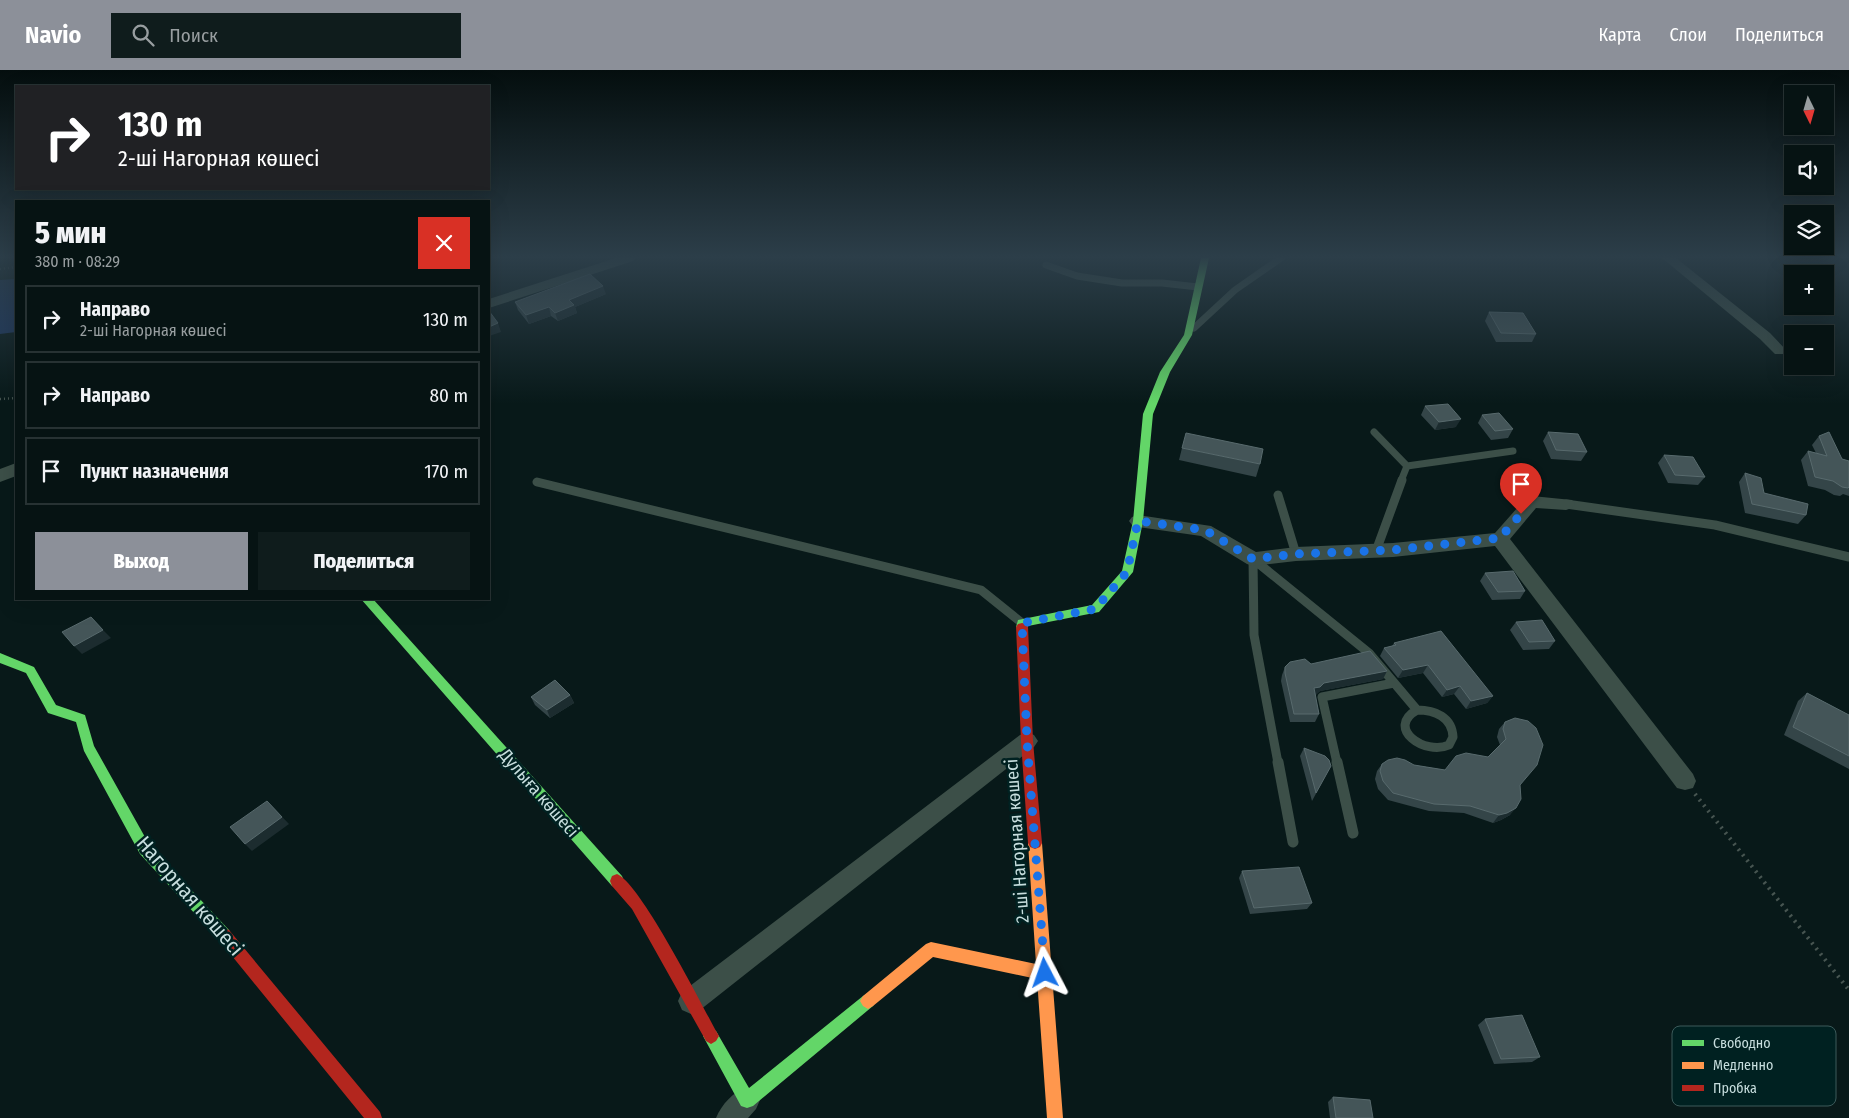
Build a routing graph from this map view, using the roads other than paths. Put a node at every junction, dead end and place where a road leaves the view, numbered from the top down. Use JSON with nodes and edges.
{"nodes":[{"id":1,"x":1194,"y":307,"type":"edge"},
{"id":2,"x":1213,"y":307,"type":"edge"},
{"id":3,"x":1729,"y":307,"type":"edge"},
{"id":4,"x":1188,"y":335,"type":"junction"},
{"id":5,"x":1780,"y":351,"type":"dead end"},
{"id":6,"x":1374,"y":432,"type":"dead end"},
{"id":7,"x":1513,"y":451,"type":"dead end"},
{"id":8,"x":1407,"y":466,"type":"junction"},
{"id":9,"x":15,"y":469,"type":"edge"},
{"id":10,"x":0,"y":476,"type":"edge"},
{"id":11,"x":537,"y":482,"type":"dead end"},
{"id":12,"x":1278,"y":495,"type":"dead end"},
{"id":13,"x":1566,"y":504,"type":"joint"},
{"id":14,"x":1138,"y":521,"type":"junction"},
{"id":15,"x":1500,"y":538,"type":"junction"},
{"id":16,"x":1376,"y":551,"type":"junction"},
{"id":17,"x":1296,"y":554,"type":"junction"},
{"id":18,"x":1849,"y":557,"type":"edge"},
{"id":19,"x":1253,"y":559,"type":"junction"},
{"id":20,"x":368,"y":600,"type":"edge"},
{"id":21,"x":1022,"y":623,"type":"junction"},
{"id":22,"x":0,"y":658,"type":"edge"},
{"id":23,"x":1394,"y":683,"type":"junction"},
{"id":24,"x":1417,"y":710,"type":"junction"},
{"id":25,"x":1027,"y":741,"type":"junction"},
{"id":26,"x":1685,"y":781,"type":"road end"},
{"id":27,"x":1354,"y":833,"type":"dead end"},
{"id":28,"x":1293,"y":842,"type":"dead end"},
{"id":29,"x":1045,"y":973,"type":"junction"},
{"id":30,"x":691,"y":1001,"type":"junction"},
{"id":31,"x":738,"y":1109,"type":"edge"},
{"id":32,"x":374,"y":1118,"type":"edge"},
{"id":33,"x":1055,"y":1118,"type":"edge"}],
"edges":[{"from":1,"to":4,"type":"street"},
{"from":2,"to":4,"type":"lane"},
{"from":3,"to":5,"type":"street"},
{"from":4,"to":14,"type":"street"},
{"from":6,"to":8,"type":"lane"},
{"from":7,"to":8,"type":"lane"},
{"from":8,"to":16,"type":"lane"},
{"from":9,"to":10,"type":"street"},
{"from":11,"to":21,"type":"lane"},
{"from":12,"to":17,"type":"lane"},
{"from":13,"to":15,"type":"street"},
{"from":13,"to":18,"type":"lane"},
{"from":14,"to":19,"type":"street"},
{"from":14,"to":21,"type":"street"},
{"from":15,"to":16,"type":"street"},
{"from":15,"to":26,"type":"street"},
{"from":16,"to":17,"type":"street"},
{"from":17,"to":19,"type":"street"},
{"from":19,"to":23,"type":"lane"},
{"from":19,"to":28,"type":"lane"},
{"from":20,"to":30,"type":"street","name":"Дулыға көшесі"},
{"from":21,"to":25,"type":"street","name":"2-ші Нагорная көшесі"},
{"from":22,"to":32,"type":"street","name":"Нагорная көшесі"},
{"from":23,"to":24,"type":"lane"},
{"from":23,"to":27,"type":"lane"},
{"from":24,"to":24,"type":"lane"},
{"from":25,"to":29,"type":"street","name":"2-ші Нагорная көшесі"},
{"from":25,"to":30,"type":"street"},
{"from":29,"to":31,"type":"street","name":"Дулыға көшесі"},
{"from":29,"to":33,"type":"street","name":"2-ші Нагорная көшесі"},
{"from":30,"to":31,"type":"street","name":"Дулыға көшесі"}]}
